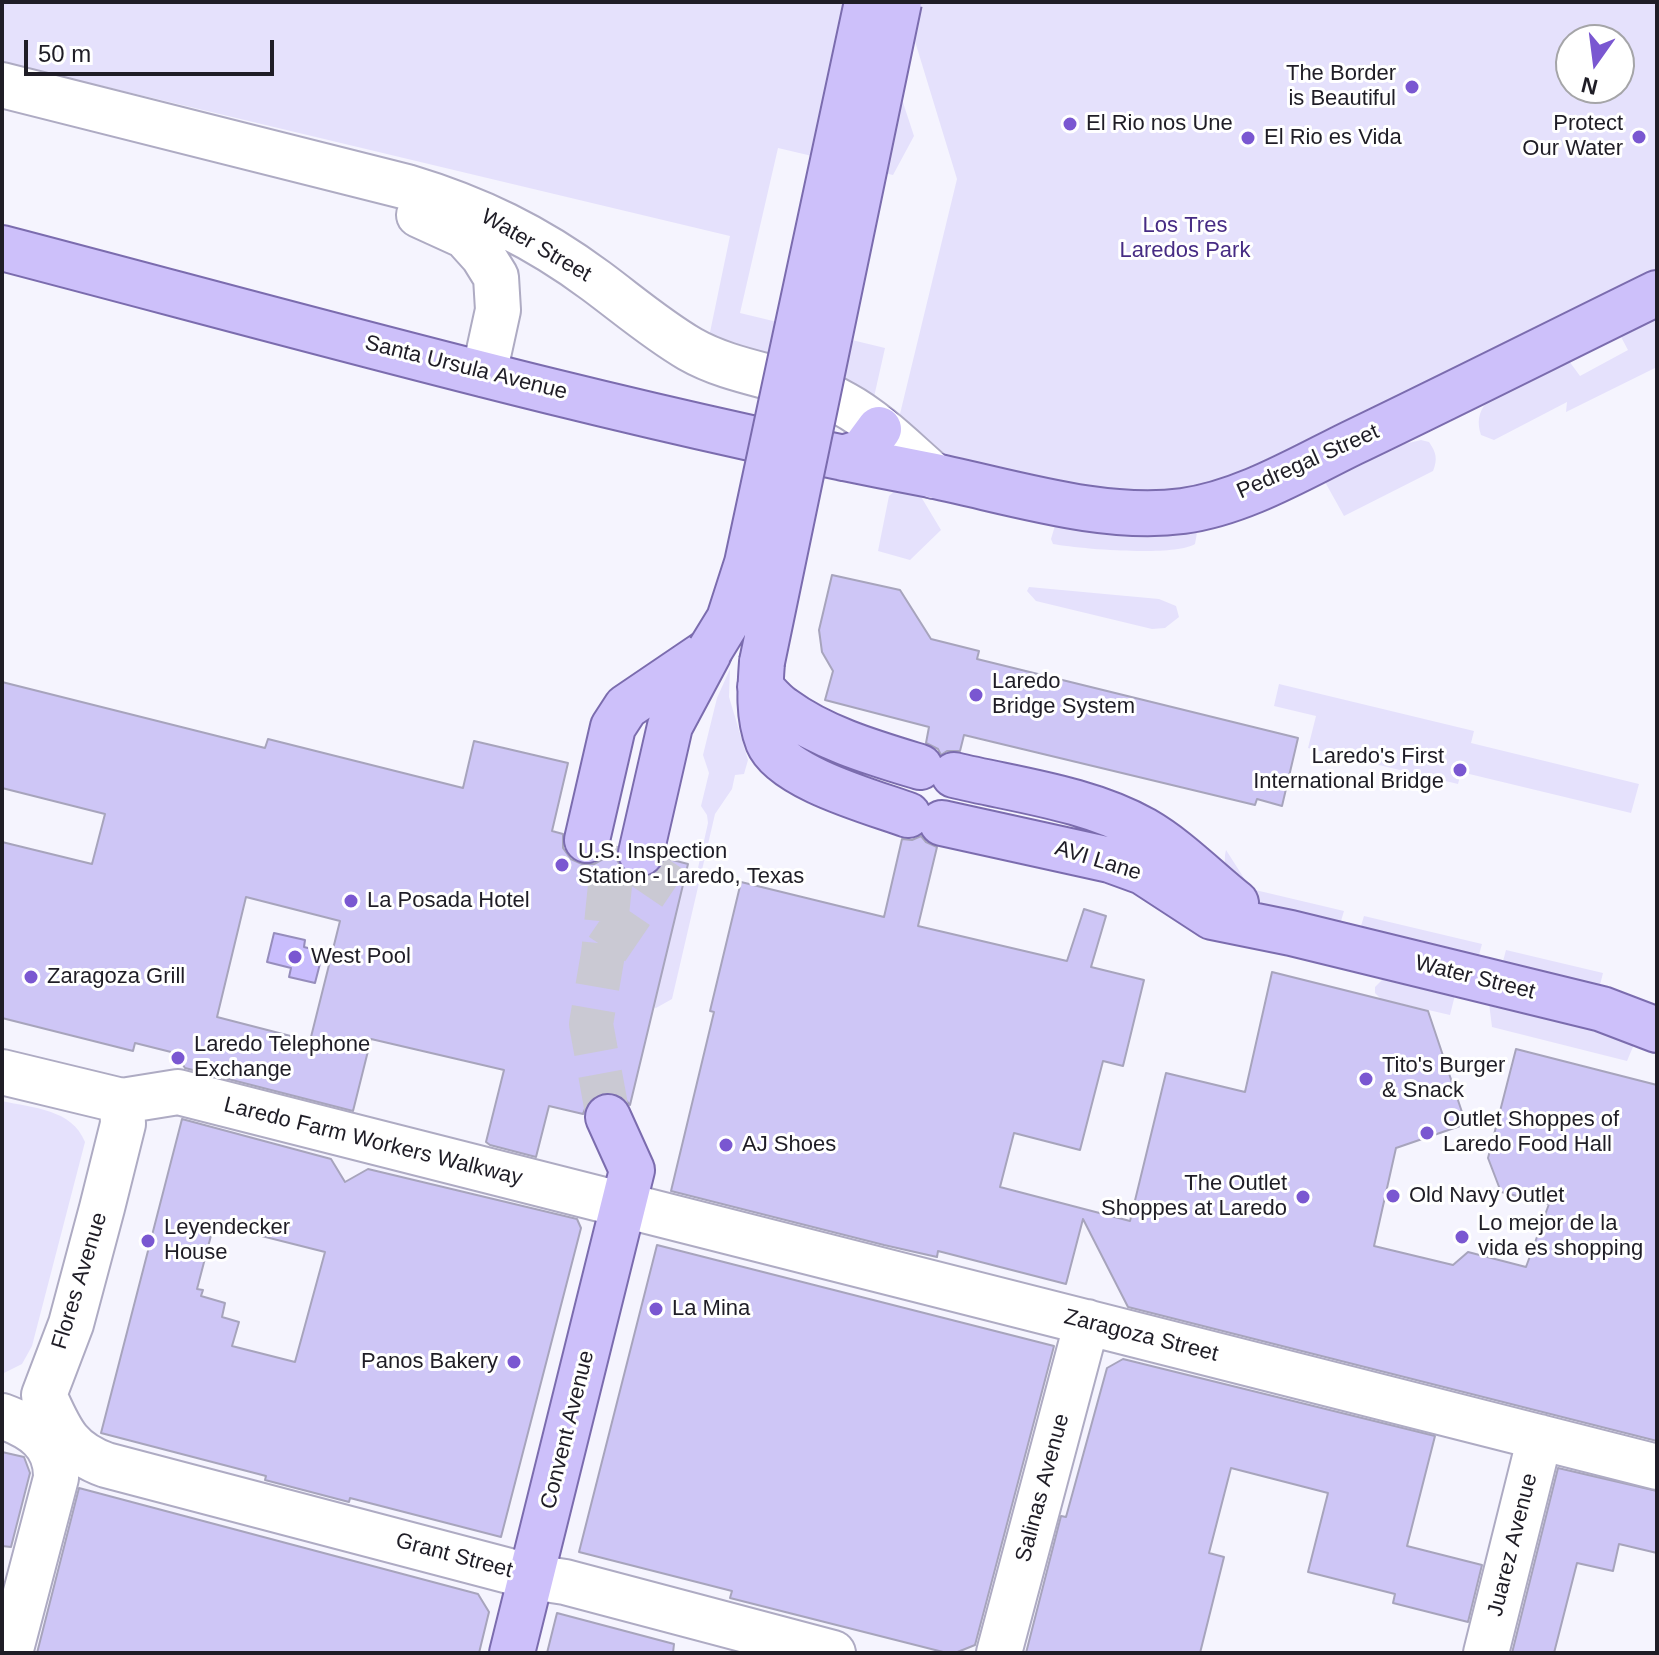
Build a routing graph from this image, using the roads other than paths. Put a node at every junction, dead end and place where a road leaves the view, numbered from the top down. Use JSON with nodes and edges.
{"nodes":[{"id":1,"x":867,"y":2,"type":"edge"},
{"id":2,"x":899,"y":2,"type":"edge"},
{"id":3,"x":2,"y":85,"type":"edge"},
{"id":4,"x":2,"y":109,"type":"edge"},
{"id":5,"x":2,"y":248,"type":"edge"},
{"id":6,"x":1657,"y":293,"type":"edge"},
{"id":7,"x":484,"y":374,"type":"junction"},
{"id":8,"x":879,"y":429,"type":"junction"},
{"id":9,"x":843,"y":458,"type":"junction"},
{"id":10,"x":934,"y":476,"type":"junction"},
{"id":11,"x":761,"y":675,"type":"junction"},
{"id":12,"x":628,"y":850,"type":"tunnel mouth"},
{"id":13,"x":1291,"y":933,"type":"junction"},
{"id":14,"x":1657,"y":1030,"type":"edge"},
{"id":15,"x":2,"y":1072,"type":"edge"},
{"id":16,"x":122,"y":1101,"type":"junction"},
{"id":17,"x":608,"y":1117,"type":"tunnel mouth"},
{"id":18,"x":628,"y":1188,"type":"junction"},
{"id":19,"x":1087,"y":1322,"type":"junction"},
{"id":20,"x":23,"y":1398,"type":"edge"},
{"id":21,"x":2,"y":1416,"type":"edge"},
{"id":22,"x":1540,"y":1437,"type":"junction"},
{"id":23,"x":65,"y":1454,"type":"junction"},
{"id":24,"x":1657,"y":1467,"type":"edge"},
{"id":25,"x":532,"y":1577,"type":"junction"},
{"id":26,"x":10,"y":1653,"type":"edge"},
{"id":27,"x":512,"y":1653,"type":"edge"},
{"id":28,"x":833,"y":1653,"type":"edge"},
{"id":29,"x":999,"y":1653,"type":"edge"},
{"id":30,"x":1486,"y":1653,"type":"edge"}],
"edges":[{"from":1,"to":12,"type":"main road","bridge":true},
{"from":2,"to":11,"type":"main road","name":"AVI Lane","bridge":true},
{"from":3,"to":8,"type":"street","name":"Water Street"},
{"from":4,"to":7,"type":"street","name":"Water Street"},
{"from":5,"to":7,"type":"main road","name":"Santa Ursula Avenue"},
{"from":6,"to":10,"type":"main road","name":"Pedregal Street"},
{"from":7,"to":9,"type":"main road","name":"Santa Ursula Avenue"},
{"from":8,"to":9,"type":"main road"},
{"from":8,"to":10,"type":"street","name":"Water Street"},
{"from":9,"to":10,"type":"main road","name":"Santa Ursula Avenue"},
{"from":11,"to":13,"type":"main road"},
{"from":11,"to":13,"type":"main road","name":"AVI Lane"},
{"from":13,"to":14,"type":"main road","name":"Water Street"},
{"from":15,"to":16,"type":"street"},
{"from":16,"to":18,"type":"street","name":"Laredo Farm Workers Walkway"},
{"from":16,"to":20,"type":"street","name":"Flores Avenue"},
{"from":17,"to":18,"type":"main road"},
{"from":18,"to":19,"type":"street","name":"Zaragoza Street"},
{"from":18,"to":25,"type":"main road","name":"Convent Avenue"},
{"from":19,"to":22,"type":"street","name":"Zaragoza Street"},
{"from":19,"to":29,"type":"street","name":"Salinas Avenue"},
{"from":20,"to":23,"type":"street","name":"Flores Avenue"},
{"from":21,"to":23,"type":"street","name":"Grant Street"},
{"from":22,"to":24,"type":"street","name":"Zaragoza Street"},
{"from":22,"to":30,"type":"street","name":"Juarez Avenue"},
{"from":23,"to":25,"type":"street","name":"Grant Street"},
{"from":23,"to":26,"type":"street"},
{"from":25,"to":27,"type":"main road","name":"Convent Avenue"},
{"from":25,"to":28,"type":"street","name":"Grant Street"}]}
